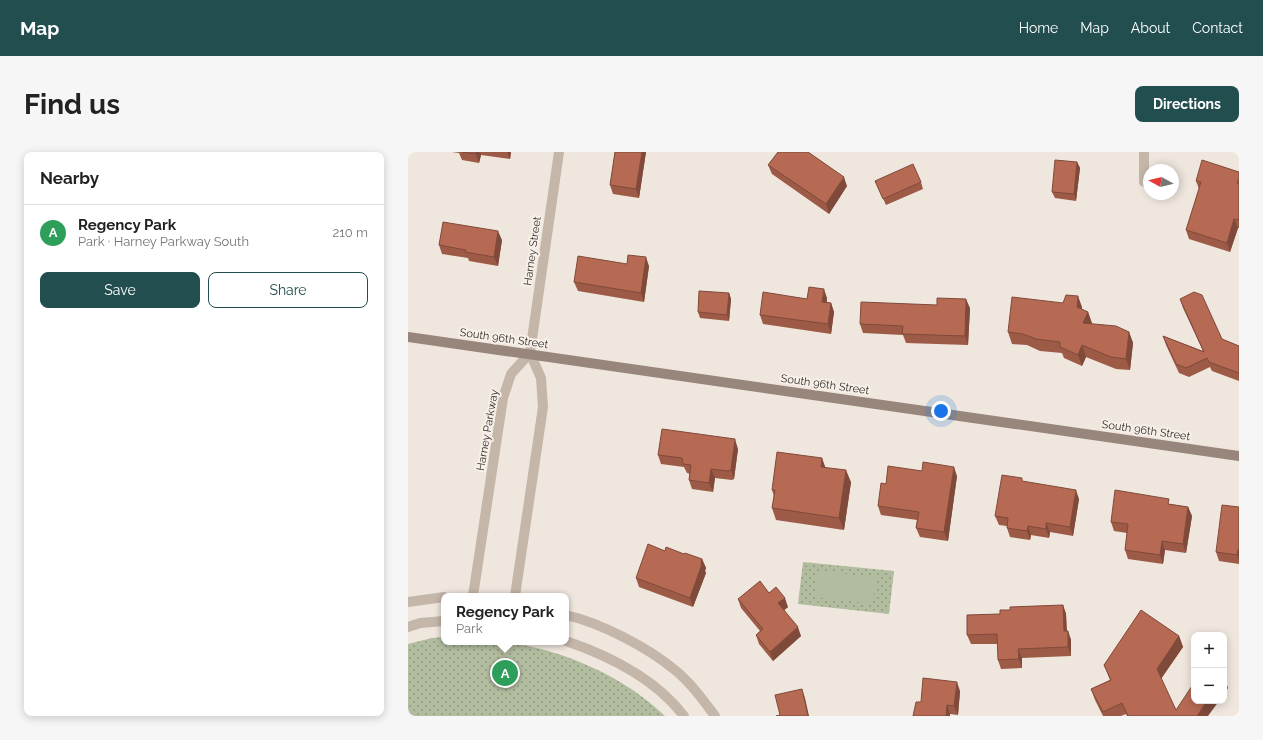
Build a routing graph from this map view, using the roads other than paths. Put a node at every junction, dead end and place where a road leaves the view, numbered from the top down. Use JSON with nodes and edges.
{"nodes":[{"id":1,"x":559,"y":152,"type":"edge"},
{"id":2,"x":1144,"y":152,"type":"edge"},
{"id":3,"x":1144,"y":164,"type":"edge"},
{"id":4,"x":408,"y":336,"type":"edge"},
{"id":5,"x":530,"y":353,"type":"junction"},
{"id":6,"x":1239,"y":456,"type":"edge"},
{"id":7,"x":473,"y":593,"type":"edge"},
{"id":8,"x":515,"y":593,"type":"edge"},
{"id":9,"x":441,"y":597,"type":"edge"},
{"id":10,"x":408,"y":602,"type":"edge"},
{"id":11,"x":569,"y":616,"type":"edge"},
{"id":12,"x":441,"y":621,"type":"edge"},
{"id":13,"x":408,"y":627,"type":"edge"},
{"id":14,"x":569,"y":642,"type":"edge"},
{"id":15,"x":684,"y":716,"type":"edge"},
{"id":16,"x":715,"y":716,"type":"edge"}],
"edges":[{"from":1,"to":5,"type":"street","name":"Harney Street"},
{"from":2,"to":3,"type":"street"},
{"from":4,"to":5,"type":"street","name":"South 96th Street"},
{"from":5,"to":6,"type":"street","name":"South 96th Street"},
{"from":5,"to":7,"type":"street","name":"Harney Parkway"},
{"from":5,"to":8,"type":"street"},
{"from":9,"to":10,"type":"street"},
{"from":11,"to":16,"type":"street"},
{"from":12,"to":13,"type":"street"},
{"from":14,"to":15,"type":"street"}]}
